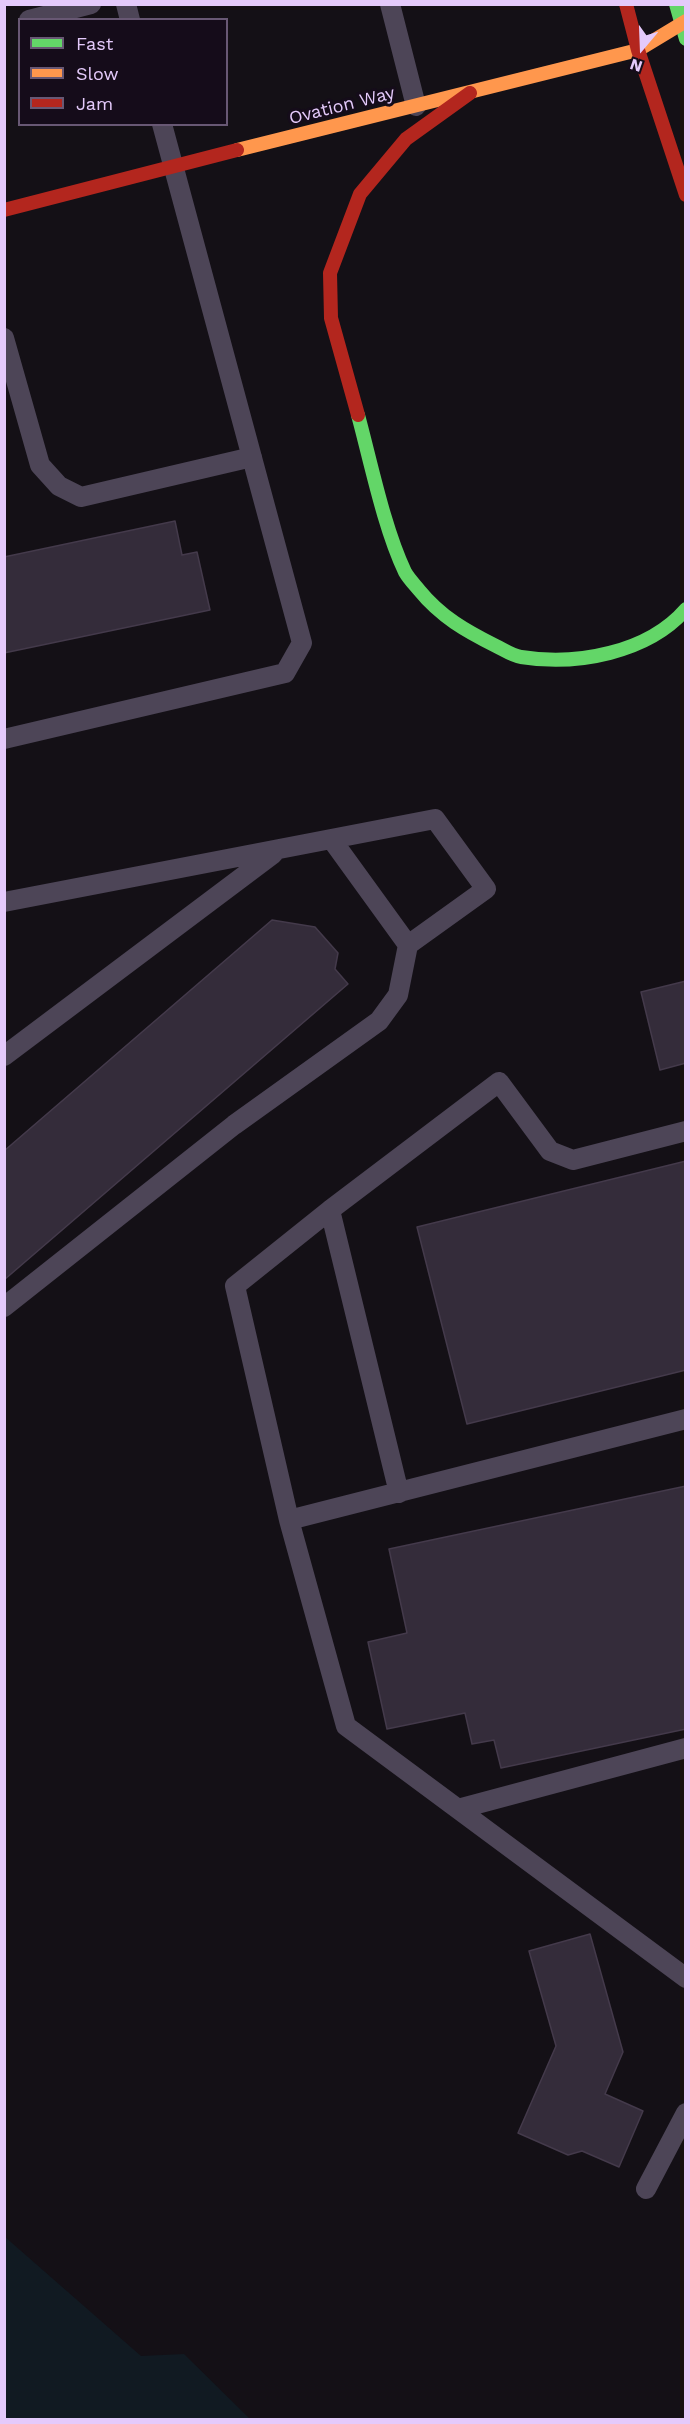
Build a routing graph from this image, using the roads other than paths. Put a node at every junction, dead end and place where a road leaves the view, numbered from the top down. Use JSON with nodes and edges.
{"nodes":[{"id":1,"x":91,"y":4,"type":"edge"},
{"id":2,"x":390,"y":4,"type":"edge"},
{"id":3,"x":626,"y":4,"type":"edge"},
{"id":4,"x":676,"y":4,"type":"edge"},
{"id":5,"x":37,"y":18,"type":"edge"},
{"id":6,"x":683,"y":22,"type":"edge"},
{"id":7,"x":686,"y":39,"type":"edge"},
{"id":8,"x":638,"y":50,"type":"junction"},
{"id":9,"x":470,"y":93,"type":"junction"},
{"id":10,"x":416,"y":106,"type":"junction"},
{"id":11,"x":163,"y":126,"type":"edge"},
{"id":12,"x":174,"y":165,"type":"junction"},
{"id":13,"x":686,"y":195,"type":"edge"},
{"id":14,"x":4,"y":210,"type":"edge"},
{"id":15,"x":4,"y":338,"type":"edge"},
{"id":16,"x":252,"y":457,"type":"junction"},
{"id":17,"x":686,"y":609,"type":"edge"},
{"id":18,"x":4,"y":739,"type":"edge"},
{"id":19,"x":332,"y":840,"type":"junction"},
{"id":20,"x":279,"y":850,"type":"junction"},
{"id":21,"x":4,"y":902,"type":"edge"},
{"id":22,"x":408,"y":945,"type":"junction"},
{"id":23,"x":4,"y":1056,"type":"edge"},
{"id":24,"x":686,"y":1131,"type":"edge"},
{"id":25,"x":330,"y":1210,"type":"junction"},
{"id":26,"x":4,"y":1307,"type":"edge"},
{"id":27,"x":686,"y":1419,"type":"edge"},
{"id":28,"x":399,"y":1493,"type":"junction"},
{"id":29,"x":289,"y":1521,"type":"junction"},
{"id":30,"x":686,"y":1748,"type":"edge"},
{"id":31,"x":458,"y":1809,"type":"junction"},
{"id":32,"x":686,"y":1978,"type":"edge"},
{"id":33,"x":686,"y":2113,"type":"edge"},
{"id":34,"x":646,"y":2189,"type":"dead end"}],
"edges":[{"from":1,"to":5,"type":"lane"},
{"from":2,"to":10,"type":"lane"},
{"from":3,"to":8,"type":"main road"},
{"from":4,"to":6,"type":"main road"},
{"from":6,"to":7,"type":"main road"},
{"from":6,"to":8,"type":"main road","name":"Ovation Way"},
{"from":8,"to":9,"type":"main road","name":"Ovation Way"},
{"from":8,"to":13,"type":"main road"},
{"from":9,"to":10,"type":"main road","name":"Ovation Way"},
{"from":9,"to":17,"type":"main road"},
{"from":10,"to":12,"type":"main road","name":"Ovation Way"},
{"from":11,"to":12,"type":"lane"},
{"from":12,"to":14,"type":"main road","name":"Ovation Way"},
{"from":12,"to":16,"type":"lane"},
{"from":15,"to":16,"type":"lane"},
{"from":16,"to":18,"type":"lane"},
{"from":19,"to":20,"type":"lane"},
{"from":19,"to":22,"type":"lane"},
{"from":19,"to":22,"type":"lane"},
{"from":20,"to":21,"type":"lane"},
{"from":20,"to":23,"type":"lane"},
{"from":22,"to":26,"type":"lane"},
{"from":24,"to":25,"type":"lane"},
{"from":25,"to":28,"type":"lane"},
{"from":25,"to":29,"type":"lane"},
{"from":27,"to":28,"type":"lane"},
{"from":28,"to":29,"type":"lane"},
{"from":29,"to":31,"type":"lane"},
{"from":30,"to":31,"type":"lane"},
{"from":31,"to":32,"type":"lane"},
{"from":33,"to":34,"type":"lane"}]}
